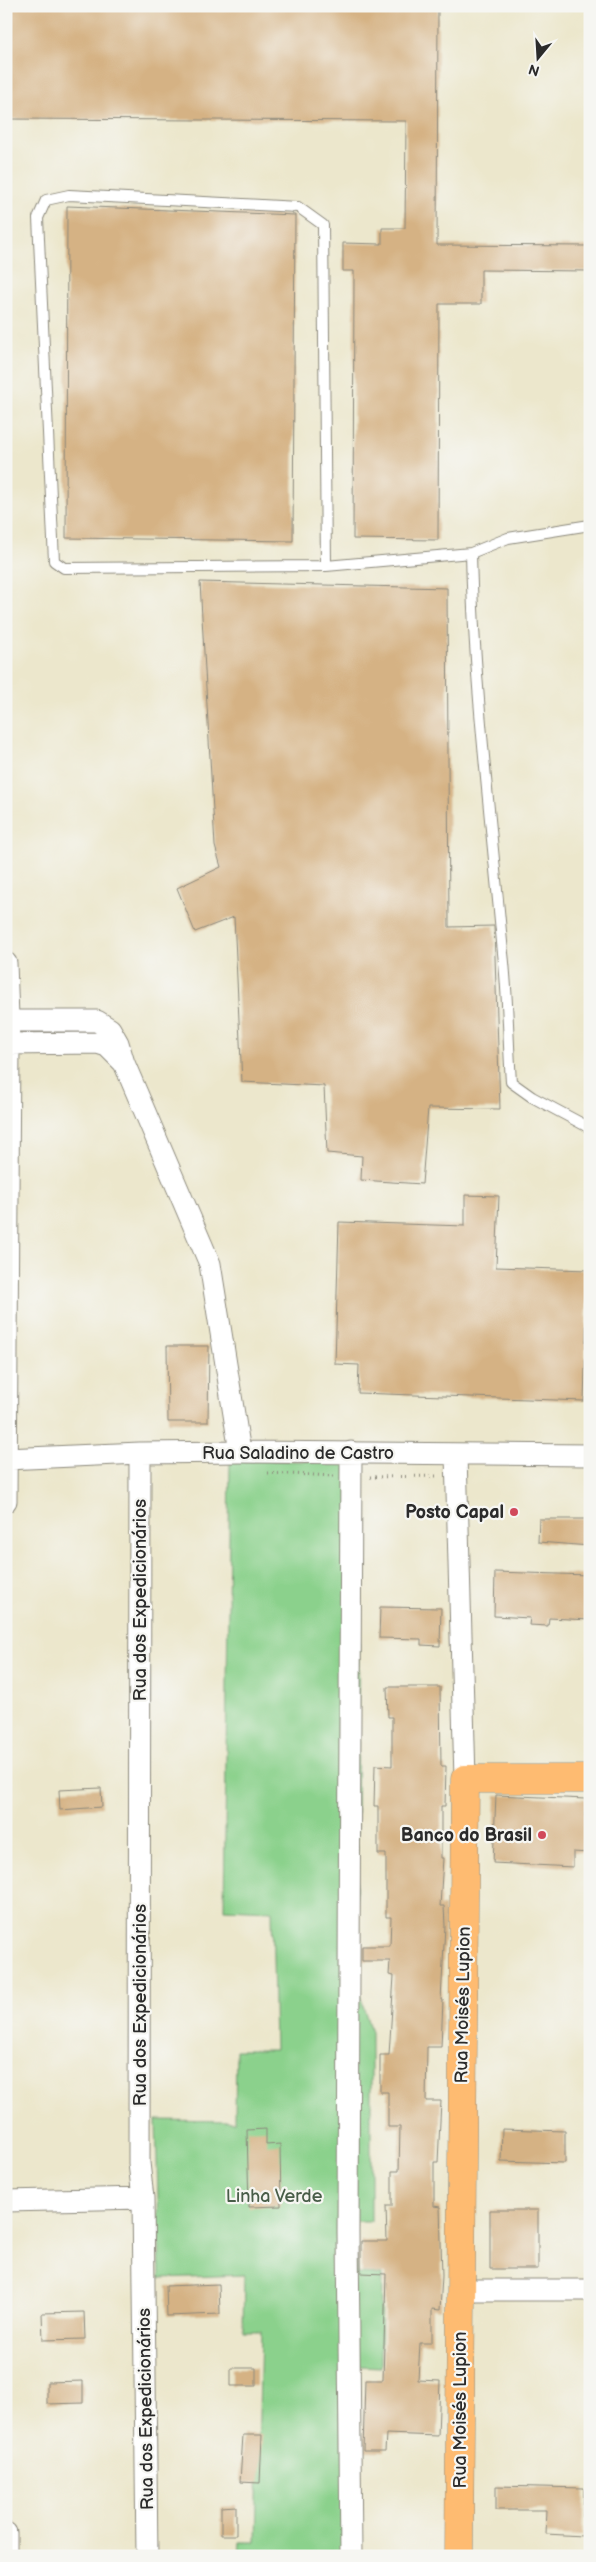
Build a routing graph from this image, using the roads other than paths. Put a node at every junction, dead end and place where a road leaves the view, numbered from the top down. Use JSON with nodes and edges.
{"nodes":[{"id":1,"x":590,"y":525,"type":"edge"},
{"id":2,"x":470,"y":553,"type":"junction"},
{"id":3,"x":326,"y":566,"type":"junction"},
{"id":4,"x":6,"y":963,"type":"edge"},
{"id":5,"x":7,"y":1021,"type":"edge"},
{"id":6,"x":8,"y":1044,"type":"edge"},
{"id":7,"x":124,"y":1063,"type":"junction"},
{"id":8,"x":590,"y":1128,"type":"edge"},
{"id":9,"x":240,"y":1452,"type":"junction"},
{"id":10,"x":351,"y":1452,"type":"junction"},
{"id":11,"x":140,"y":1453,"type":"junction"},
{"id":12,"x":590,"y":1455,"type":"edge"},
{"id":13,"x":6,"y":1460,"type":"edge"},
{"id":14,"x":457,"y":1466,"type":"junction"},
{"id":15,"x":6,"y":1501,"type":"edge"},
{"id":16,"x":465,"y":1779,"type":"junction"},
{"id":17,"x":590,"y":1779,"type":"edge"},
{"id":18,"x":143,"y":2198,"type":"junction"},
{"id":19,"x":6,"y":2201,"type":"edge"},
{"id":20,"x":460,"y":2290,"type":"junction"},
{"id":21,"x":590,"y":2290,"type":"edge"},
{"id":22,"x":6,"y":2533,"type":"edge"},
{"id":23,"x":6,"y":2556,"type":"edge"},
{"id":24,"x":148,"y":2556,"type":"edge"},
{"id":25,"x":351,"y":2556,"type":"edge"},
{"id":26,"x":459,"y":2556,"type":"edge"}],
"edges":[{"from":1,"to":2,"type":"lane"},
{"from":2,"to":3,"type":"lane"},
{"from":2,"to":8,"type":"lane"},
{"from":3,"to":3,"type":"lane"},
{"from":4,"to":5,"type":"street"},
{"from":5,"to":6,"type":"street"},
{"from":5,"to":7,"type":"street"},
{"from":6,"to":7,"type":"street"},
{"from":6,"to":13,"type":"street"},
{"from":7,"to":9,"type":"street"},
{"from":9,"to":10,"type":"street","name":"Rua Saladino de Castro"},
{"from":9,"to":11,"type":"street","name":"Rua Saladino de Castro"},
{"from":10,"to":14,"type":"street","name":"Rua Saladino de Castro"},
{"from":10,"to":25,"type":"street"},
{"from":11,"to":13,"type":"street","name":"Rua Saladino de Castro"},
{"from":11,"to":18,"type":"street","name":"Rua dos Expedicionários"},
{"from":12,"to":14,"type":"street","name":"Rua Saladino de Castro"},
{"from":13,"to":15,"type":"street"},
{"from":14,"to":16,"type":"street","name":"Rua Moisés Lupion"},
{"from":16,"to":17,"type":"main road"},
{"from":16,"to":20,"type":"main road","name":"Rua Moisés Lupion"},
{"from":18,"to":19,"type":"street"},
{"from":18,"to":24,"type":"street","name":"Rua dos Expedicionários"},
{"from":20,"to":21,"type":"street"},
{"from":20,"to":26,"type":"main road","name":"Rua Moisés Lupion"},
{"from":22,"to":23,"type":"street"}]}
